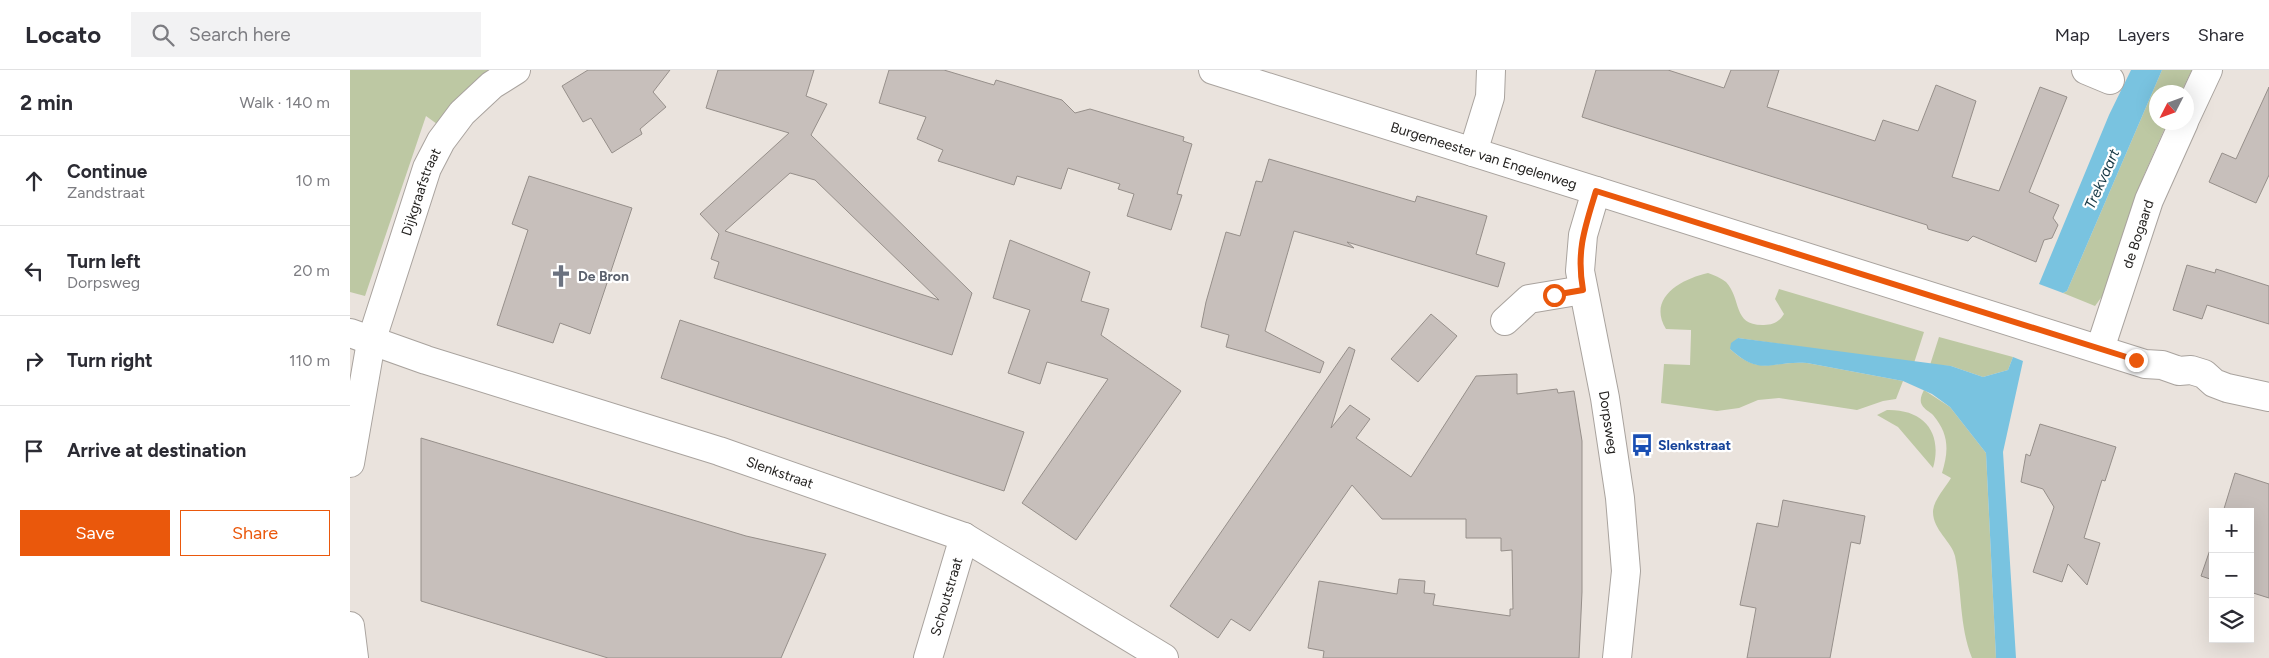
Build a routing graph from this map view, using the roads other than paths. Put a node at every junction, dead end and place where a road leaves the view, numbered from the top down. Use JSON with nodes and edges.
{"nodes":[{"id":1,"x":516,"y":70,"type":"edge"},
{"id":2,"x":1213,"y":70,"type":"edge"},
{"id":3,"x":1491,"y":70,"type":"edge"},
{"id":4,"x":2208,"y":70,"type":"edge"},
{"id":5,"x":2194,"y":100,"type":"edge"},
{"id":6,"x":2180,"y":130,"type":"edge"},
{"id":7,"x":1473,"y":152,"type":"junction"},
{"id":8,"x":1596,"y":191,"type":"junction"},
{"id":9,"x":1583,"y":290,"type":"junction"},
{"id":10,"x":1505,"y":321,"type":"dead end"},
{"id":11,"x":360,"y":338,"type":"edge"},
{"id":12,"x":2100,"y":349,"type":"junction"},
{"id":13,"x":2269,"y":397,"type":"edge"},
{"id":14,"x":350,"y":463,"type":"edge"},
{"id":15,"x":964,"y":537,"type":"junction"},
{"id":16,"x":350,"y":626,"type":"edge"},
{"id":17,"x":354,"y":658,"type":"edge"},
{"id":18,"x":928,"y":658,"type":"edge"},
{"id":19,"x":1164,"y":658,"type":"edge"},
{"id":20,"x":1617,"y":658,"type":"edge"}],
"edges":[{"from":1,"to":11,"type":"street","name":"Dijkgraafstraat"},
{"from":2,"to":7,"type":"street","name":"Burgemeester van Engelenweg"},
{"from":3,"to":7,"type":"street"},
{"from":4,"to":5,"type":"street"},
{"from":6,"to":12,"type":"street","name":"de Bogaard"},
{"from":7,"to":8,"type":"street","name":"Burgemeester van Engelenweg"},
{"from":8,"to":9,"type":"street","name":"Dorpsweg"},
{"from":8,"to":12,"type":"street","name":"Burgemeester van Engelenweg"},
{"from":9,"to":10,"type":"street"},
{"from":9,"to":20,"type":"street","name":"Dorpsweg"},
{"from":11,"to":14,"type":"street","name":"Dijkgraafstraat"},
{"from":11,"to":15,"type":"street","name":"Slenkstraat"},
{"from":12,"to":13,"type":"street","name":"Burgemeester van Engelenweg"},
{"from":15,"to":18,"type":"street","name":"Schoutstraat"},
{"from":15,"to":19,"type":"street","name":"Slenkstraat"},
{"from":16,"to":17,"type":"street"}]}
